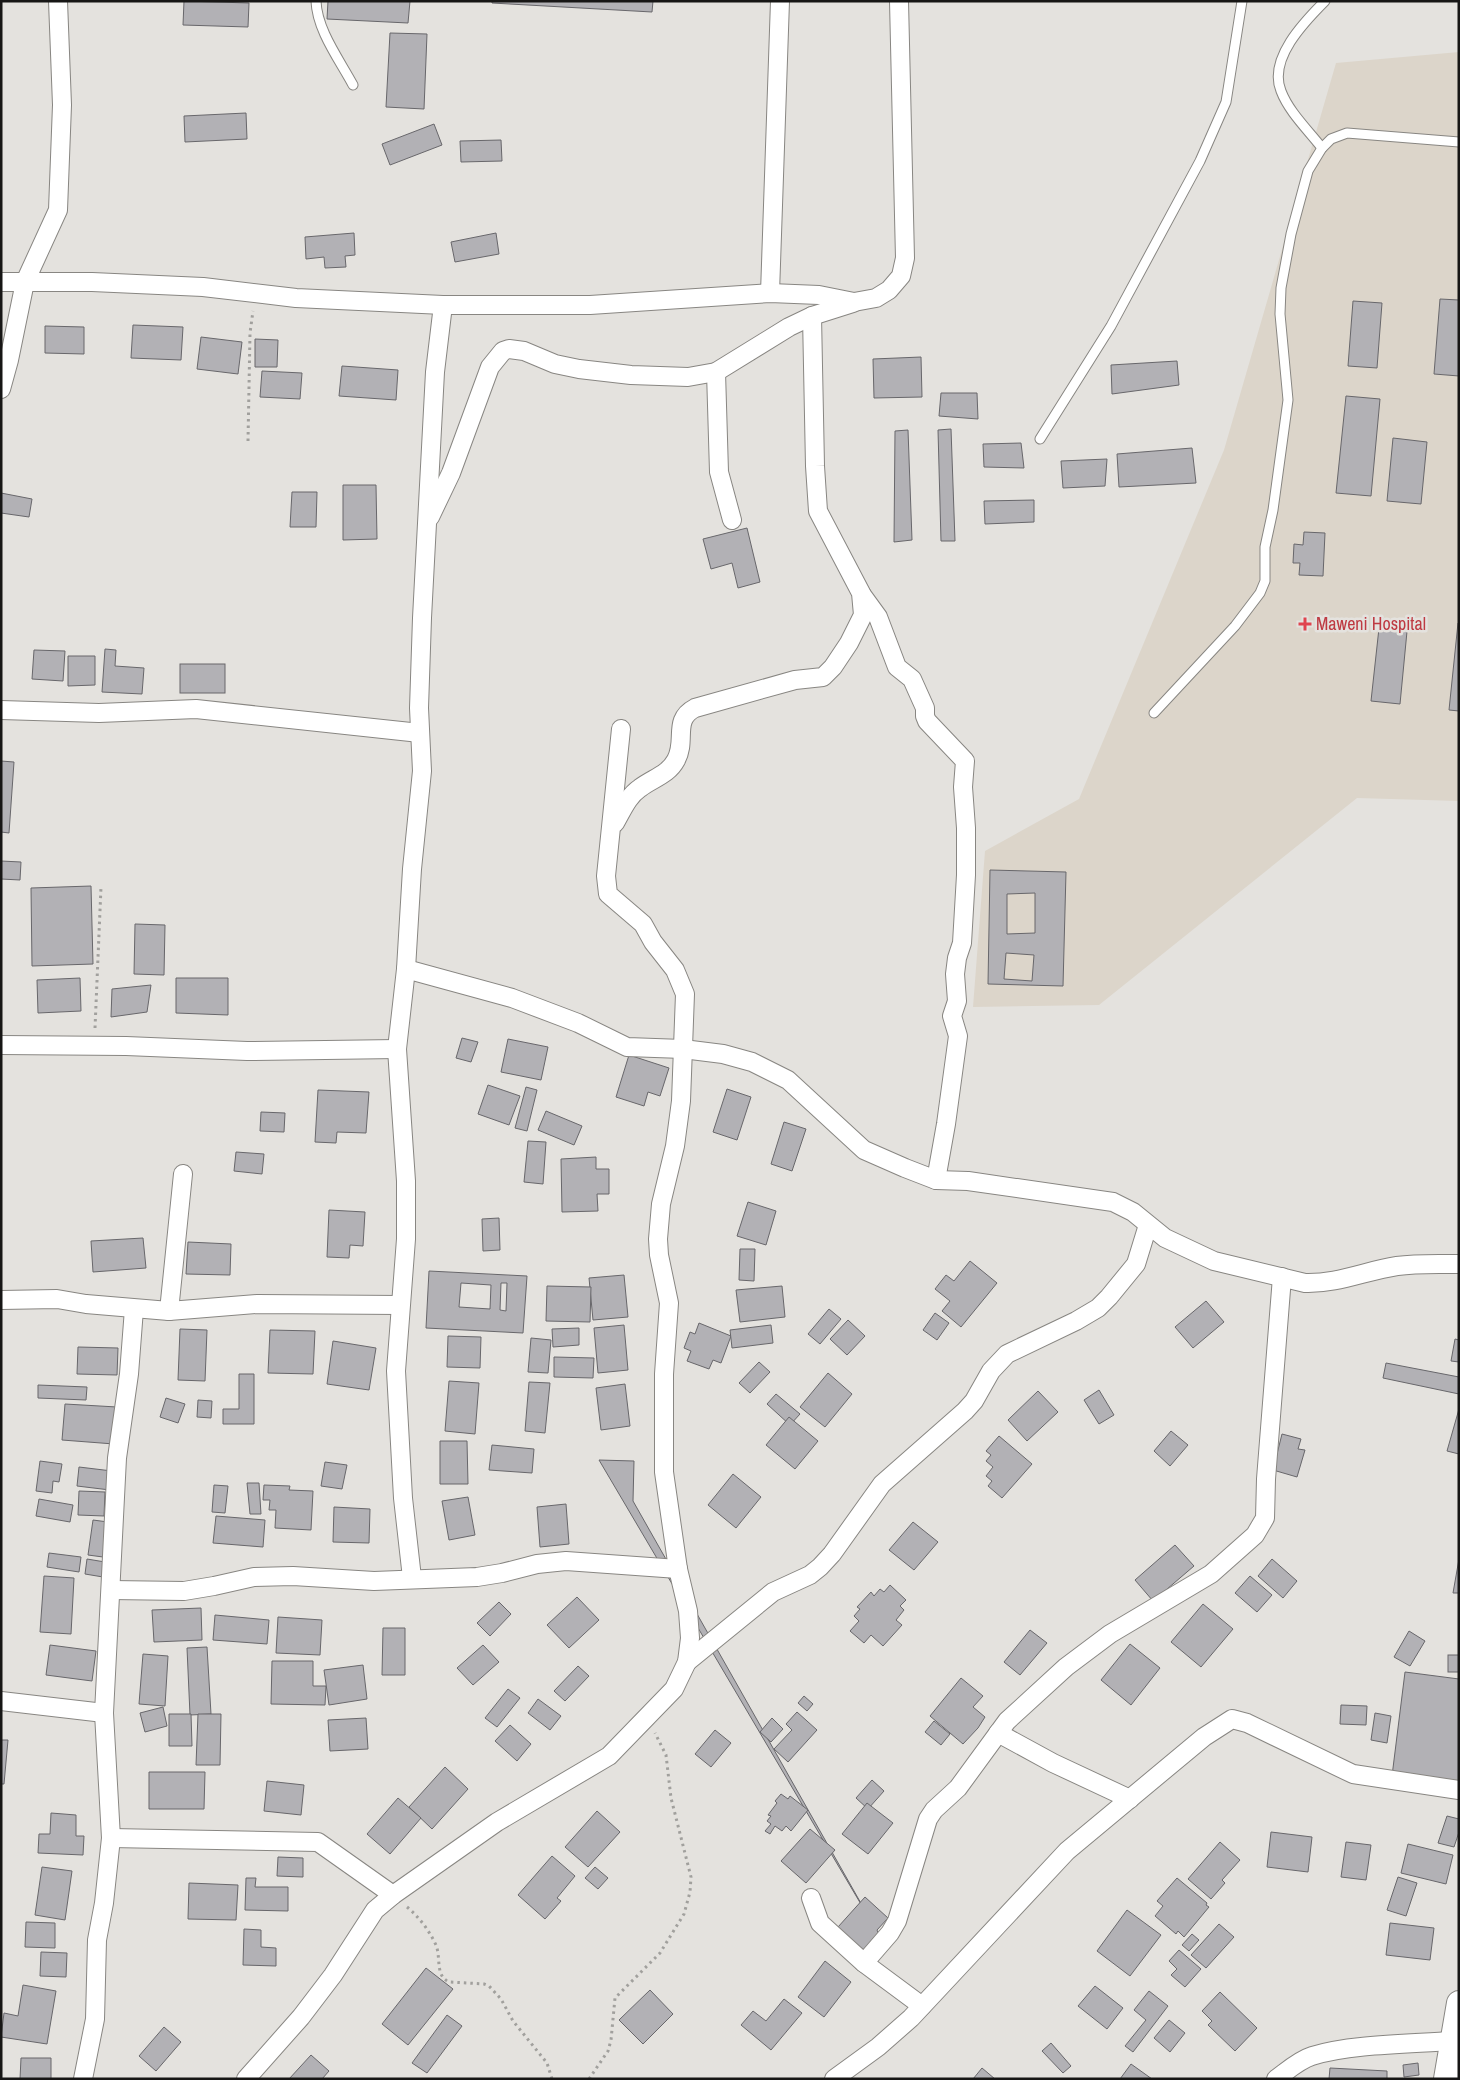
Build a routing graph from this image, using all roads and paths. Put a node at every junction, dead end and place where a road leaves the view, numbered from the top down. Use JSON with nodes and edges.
{"nodes":[{"id":1,"x":58,"y":1,"type":"edge"},
{"id":2,"x":316,"y":1,"type":"edge"},
{"id":3,"x":780,"y":1,"type":"edge"},
{"id":4,"x":898,"y":1,"type":"edge"},
{"id":5,"x":1242,"y":1,"type":"edge"},
{"id":6,"x":1325,"y":1,"type":"edge"},
{"id":7,"x":353,"y":85,"type":"dead end"},
{"id":8,"x":1459,"y":142,"type":"edge"},
{"id":9,"x":1322,"y":148,"type":"junction"},
{"id":10,"x":1,"y":282,"type":"edge"},
{"id":11,"x":26,"y":282,"type":"junction"},
{"id":12,"x":254,"y":293,"type":"junction"},
{"id":13,"x":770,"y":293,"type":"junction"},
{"id":14,"x":854,"y":302,"type":"junction"},
{"id":15,"x":443,"y":305,"type":"junction"},
{"id":16,"x":812,"y":316,"type":"junction"},
{"id":17,"x":716,"y":372,"type":"junction"},
{"id":18,"x":1,"y":389,"type":"edge"},
{"id":19,"x":1040,"y":439,"type":"dead end"},
{"id":20,"x":248,"y":441,"type":"dead end"},
{"id":21,"x":732,"y":520,"type":"dead end"},
{"id":22,"x":427,"y":524,"type":"junction"},
{"id":23,"x":861,"y":593,"type":"junction"},
{"id":24,"x":1,"y":710,"type":"edge"},
{"id":25,"x":1154,"y":713,"type":"dead end"},
{"id":26,"x":621,"y":729,"type":"dead end"},
{"id":27,"x":420,"y":733,"type":"junction"},
{"id":28,"x":612,"y":828,"type":"junction"},
{"id":29,"x":101,"y":887,"type":"dead end"},
{"id":30,"x":406,"y":969,"type":"junction"},
{"id":31,"x":1,"y":1045,"type":"edge"},
{"id":32,"x":94,"y":1046,"type":"junction"},
{"id":33,"x":397,"y":1049,"type":"junction"},
{"id":34,"x":683,"y":1049,"type":"junction"},
{"id":35,"x":183,"y":1174,"type":"dead end"},
{"id":36,"x":936,"y":1180,"type":"junction"},
{"id":37,"x":1148,"y":1225,"type":"junction"},
{"id":38,"x":1459,"y":1264,"type":"edge"},
{"id":39,"x":1282,"y":1277,"type":"junction"},
{"id":40,"x":1,"y":1300,"type":"edge"},
{"id":41,"x":400,"y":1305,"type":"junction"},
{"id":42,"x":134,"y":1309,"type":"junction"},
{"id":43,"x":169,"y":1311,"type":"junction"},
{"id":44,"x":678,"y":1569,"type":"junction"},
{"id":45,"x":412,"y":1578,"type":"junction"},
{"id":46,"x":111,"y":1590,"type":"junction"},
{"id":47,"x":687,"y":1662,"type":"junction"},
{"id":48,"x":1,"y":1701,"type":"edge"},
{"id":49,"x":104,"y":1713,"type":"junction"},
{"id":50,"x":647,"y":1717,"type":"junction"},
{"id":51,"x":998,"y":1733,"type":"junction"},
{"id":52,"x":1459,"y":1790,"type":"edge"},
{"id":53,"x":1130,"y":1799,"type":"junction"},
{"id":54,"x":111,"y":1838,"type":"junction"},
{"id":55,"x":393,"y":1895,"type":"junction"},
{"id":56,"x":811,"y":1898,"type":"dead end"},
{"id":57,"x":864,"y":1963,"type":"junction"},
{"id":58,"x":1459,"y":2003,"type":"edge"},
{"id":59,"x":922,"y":2006,"type":"junction"},
{"id":60,"x":1455,"y":2044,"type":"edge"},
{"id":61,"x":83,"y":2079,"type":"edge"},
{"id":62,"x":246,"y":2079,"type":"edge"},
{"id":63,"x":552,"y":2079,"type":"edge"},
{"id":64,"x":589,"y":2079,"type":"edge"},
{"id":65,"x":834,"y":2079,"type":"edge"},
{"id":66,"x":1276,"y":2079,"type":"edge"},
{"id":67,"x":1446,"y":2079,"type":"edge"}],
"edges":[{"from":1,"to":11,"type":"street"},
{"from":2,"to":7,"type":"lane"},
{"from":3,"to":13,"type":"street"},
{"from":4,"to":14,"type":"street"},
{"from":5,"to":19,"type":"lane"},
{"from":6,"to":9,"type":"lane"},
{"from":8,"to":9,"type":"lane"},
{"from":9,"to":25,"type":"lane"},
{"from":10,"to":11,"type":"street"},
{"from":11,"to":12,"type":"street"},
{"from":11,"to":18,"type":"street"},
{"from":12,"to":15,"type":"street"},
{"from":12,"to":20,"type":"path"},
{"from":13,"to":14,"type":"street"},
{"from":13,"to":15,"type":"street"},
{"from":14,"to":16,"type":"street"},
{"from":15,"to":22,"type":"street"},
{"from":16,"to":17,"type":"street"},
{"from":16,"to":23,"type":"street"},
{"from":17,"to":21,"type":"street"},
{"from":17,"to":22,"type":"street"},
{"from":22,"to":27,"type":"street"},
{"from":23,"to":28,"type":"street"},
{"from":23,"to":36,"type":"street"},
{"from":24,"to":27,"type":"street"},
{"from":26,"to":28,"type":"street"},
{"from":27,"to":30,"type":"street"},
{"from":28,"to":34,"type":"street"},
{"from":29,"to":32,"type":"path"},
{"from":30,"to":33,"type":"street"},
{"from":30,"to":34,"type":"street"},
{"from":31,"to":32,"type":"street"},
{"from":32,"to":33,"type":"street"},
{"from":33,"to":41,"type":"street"},
{"from":34,"to":36,"type":"street"},
{"from":34,"to":44,"type":"street"},
{"from":35,"to":43,"type":"street"},
{"from":36,"to":37,"type":"street"},
{"from":37,"to":39,"type":"street"},
{"from":37,"to":47,"type":"street"},
{"from":38,"to":39,"type":"street"},
{"from":39,"to":51,"type":"street"},
{"from":40,"to":42,"type":"street"},
{"from":41,"to":43,"type":"street"},
{"from":41,"to":45,"type":"street"},
{"from":42,"to":43,"type":"street"},
{"from":42,"to":46,"type":"street"},
{"from":44,"to":45,"type":"street"},
{"from":44,"to":47,"type":"street"},
{"from":45,"to":46,"type":"street"},
{"from":46,"to":49,"type":"street"},
{"from":47,"to":50,"type":"street"},
{"from":48,"to":49,"type":"street"},
{"from":49,"to":54,"type":"street"},
{"from":50,"to":55,"type":"street"},
{"from":50,"to":64,"type":"path"},
{"from":51,"to":53,"type":"street"},
{"from":51,"to":57,"type":"street"},
{"from":52,"to":53,"type":"street"},
{"from":53,"to":59,"type":"street"},
{"from":54,"to":55,"type":"street"},
{"from":54,"to":61,"type":"street"},
{"from":55,"to":62,"type":"street"},
{"from":55,"to":63,"type":"path"},
{"from":56,"to":57,"type":"street"},
{"from":57,"to":59,"type":"street"},
{"from":58,"to":60,"type":"street"},
{"from":59,"to":65,"type":"street"},
{"from":60,"to":66,"type":"street"},
{"from":60,"to":67,"type":"street"}]}
